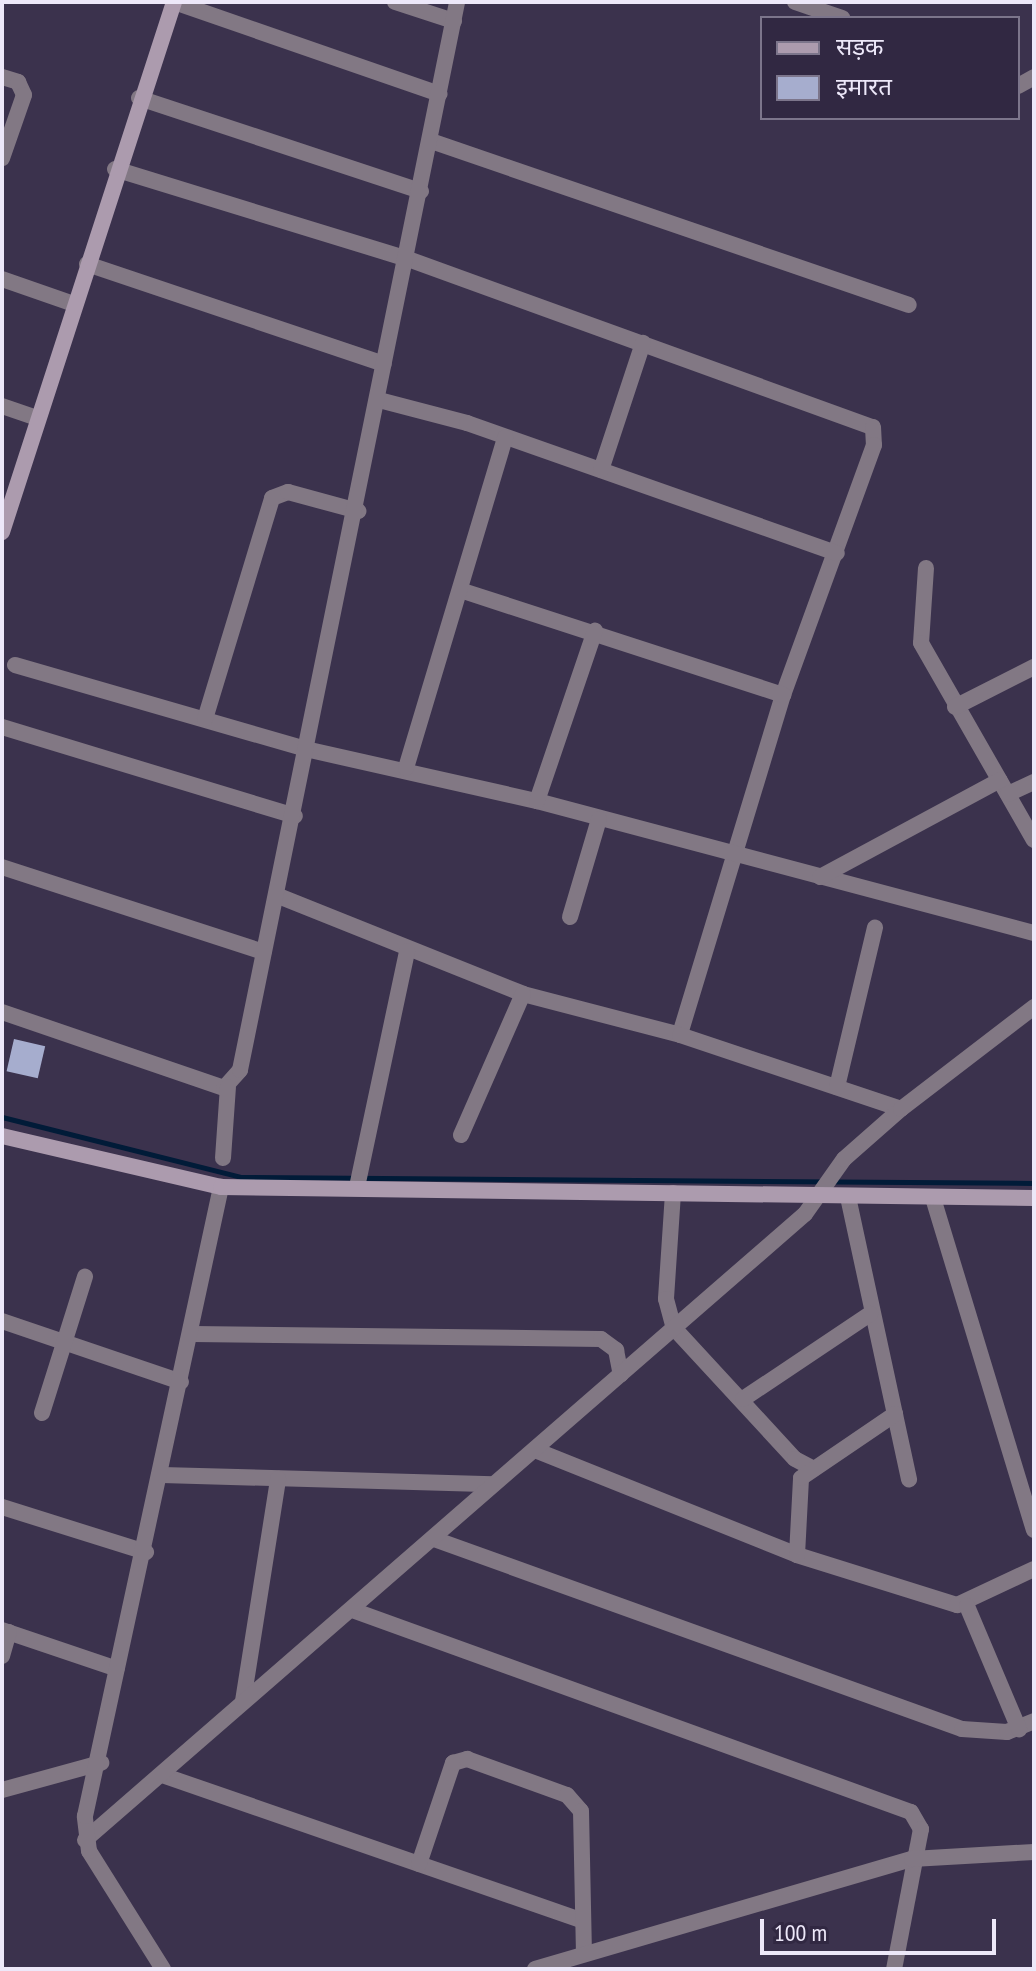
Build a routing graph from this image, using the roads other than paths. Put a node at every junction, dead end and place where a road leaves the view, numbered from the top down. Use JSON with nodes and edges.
{"nodes":[{"id":1,"x":174,"y":2,"type":"edge"},
{"id":2,"x":395,"y":2,"type":"edge"},
{"id":3,"x":457,"y":2,"type":"edge"},
{"id":4,"x":795,"y":2,"type":"edge"},
{"id":5,"x":836,"y":16,"type":"edge"},
{"id":6,"x":454,"y":21,"type":"junction"},
{"id":7,"x":2,"y":77,"type":"edge"},
{"id":8,"x":440,"y":94,"type":"junction"},
{"id":9,"x":139,"y":98,"type":"junction"},
{"id":10,"x":431,"y":141,"type":"junction"},
{"id":11,"x":2,"y":158,"type":"edge"},
{"id":12,"x":115,"y":169,"type":"junction"},
{"id":13,"x":421,"y":191,"type":"junction"},
{"id":14,"x":408,"y":259,"type":"junction"},
{"id":15,"x":87,"y":264,"type":"junction"},
{"id":16,"x":2,"y":279,"type":"edge"},
{"id":17,"x":71,"y":303,"type":"junction"},
{"id":18,"x":909,"y":305,"type":"dead end"},
{"id":19,"x":643,"y":343,"type":"junction"},
{"id":20,"x":384,"y":364,"type":"junction"},
{"id":21,"x":379,"y":400,"type":"junction"},
{"id":22,"x":2,"y":406,"type":"edge"},
{"id":23,"x":37,"y":418,"type":"junction"},
{"id":24,"x":505,"y":438,"type":"junction"},
{"id":25,"x":601,"y":470,"type":"junction"},
{"id":26,"x":358,"y":511,"type":"junction"},
{"id":27,"x":2,"y":532,"type":"edge"},
{"id":28,"x":837,"y":553,"type":"junction"},
{"id":29,"x":926,"y":568,"type":"dead end"},
{"id":30,"x":460,"y":590,"type":"junction"},
{"id":31,"x":595,"y":631,"type":"junction"},
{"id":32,"x":15,"y":665,"type":"dead end"},
{"id":33,"x":1034,"y":667,"type":"edge"},
{"id":34,"x":783,"y":695,"type":"junction"},
{"id":35,"x":955,"y":707,"type":"junction"},
{"id":36,"x":205,"y":719,"type":"junction"},
{"id":37,"x":2,"y":727,"type":"edge"},
{"id":38,"x":310,"y":750,"type":"junction"},
{"id":39,"x":406,"y":768,"type":"junction"},
{"id":40,"x":1034,"y":782,"type":"edge"},
{"id":41,"x":1004,"y":787,"type":"junction"},
{"id":42,"x":537,"y":801,"type":"junction"},
{"id":43,"x":295,"y":816,"type":"junction"},
{"id":44,"x":599,"y":819,"type":"junction"},
{"id":45,"x":1034,"y":840,"type":"edge"},
{"id":46,"x":734,"y":854,"type":"junction"},
{"id":47,"x":2,"y":867,"type":"edge"},
{"id":48,"x":820,"y":877,"type":"junction"},
{"id":49,"x":276,"y":895,"type":"junction"},
{"id":50,"x":570,"y":917,"type":"dead end"},
{"id":51,"x":875,"y":927,"type":"dead end"},
{"id":52,"x":1034,"y":933,"type":"edge"},
{"id":53,"x":407,"y":951,"type":"junction"},
{"id":54,"x":264,"y":952,"type":"junction"},
{"id":55,"x":523,"y":994,"type":"junction"},
{"id":56,"x":1034,"y":1007,"type":"edge"},
{"id":57,"x":2,"y":1012,"type":"edge"},
{"id":58,"x":680,"y":1035,"type":"junction"},
{"id":59,"x":228,"y":1087,"type":"junction"},
{"id":60,"x":837,"y":1087,"type":"junction"},
{"id":61,"x":901,"y":1109,"type":"junction"},
{"id":62,"x":461,"y":1135,"type":"dead end"},
{"id":63,"x":2,"y":1136,"type":"edge"},
{"id":64,"x":223,"y":1158,"type":"dead end"},
{"id":65,"x":358,"y":1183,"type":"junction"},
{"id":66,"x":221,"y":1187,"type":"junction"},
{"id":67,"x":820,"y":1190,"type":"junction"},
{"id":68,"x":673,"y":1193,"type":"junction"},
{"id":69,"x":848,"y":1197,"type":"junction"},
{"id":70,"x":933,"y":1198,"type":"junction"},
{"id":71,"x":1034,"y":1198,"type":"edge"},
{"id":72,"x":85,"y":1277,"type":"dead end"},
{"id":73,"x":870,"y":1314,"type":"junction"},
{"id":74,"x":2,"y":1321,"type":"edge"},
{"id":75,"x":674,"y":1328,"type":"junction"},
{"id":76,"x":193,"y":1334,"type":"junction"},
{"id":77,"x":61,"y":1341,"type":"junction"},
{"id":78,"x":621,"y":1375,"type":"junction"},
{"id":79,"x":181,"y":1382,"type":"junction"},
{"id":80,"x":743,"y":1399,"type":"junction"},
{"id":81,"x":42,"y":1413,"type":"dead end"},
{"id":82,"x":895,"y":1414,"type":"junction"},
{"id":83,"x":535,"y":1450,"type":"junction"},
{"id":84,"x":814,"y":1469,"type":"junction"},
{"id":85,"x":162,"y":1475,"type":"junction"},
{"id":86,"x":278,"y":1479,"type":"junction"},
{"id":87,"x":909,"y":1480,"type":"dead end"},
{"id":88,"x":493,"y":1484,"type":"junction"},
{"id":89,"x":2,"y":1507,"type":"edge"},
{"id":90,"x":1034,"y":1530,"type":"edge"},
{"id":91,"x":434,"y":1539,"type":"junction"},
{"id":92,"x":146,"y":1552,"type":"junction"},
{"id":93,"x":797,"y":1555,"type":"junction"},
{"id":94,"x":1034,"y":1569,"type":"edge"},
{"id":95,"x":967,"y":1606,"type":"junction"},
{"id":96,"x":355,"y":1611,"type":"junction"},
{"id":97,"x":6,"y":1631,"type":"edge"},
{"id":98,"x":2,"y":1656,"type":"edge"},
{"id":99,"x":117,"y":1669,"type":"junction"},
{"id":100,"x":243,"y":1701,"type":"junction"},
{"id":101,"x":1026,"y":1725,"type":"edge"},
{"id":102,"x":101,"y":1763,"type":"junction"},
{"id":103,"x":162,"y":1775,"type":"junction"},
{"id":104,"x":2,"y":1790,"type":"edge"},
{"id":105,"x":85,"y":1840,"type":"junction"},
{"id":106,"x":1034,"y":1852,"type":"edge"},
{"id":107,"x":912,"y":1859,"type":"junction"},
{"id":108,"x":419,"y":1864,"type":"junction"},
{"id":109,"x":581,"y":1920,"type":"junction"},
{"id":110,"x":584,"y":1953,"type":"junction"},
{"id":111,"x":163,"y":1969,"type":"edge"},
{"id":112,"x":535,"y":1969,"type":"edge"},
{"id":113,"x":899,"y":1969,"type":"edge"}],
"edges":[{"from":1,"to":8,"type":"street"},
{"from":1,"to":9,"type":"street"},
{"from":2,"to":6,"type":"street"},
{"from":3,"to":6,"type":"street"},
{"from":4,"to":5,"type":"street"},
{"from":6,"to":8,"type":"street"},
{"from":7,"to":11,"type":"street"},
{"from":8,"to":10,"type":"street"},
{"from":9,"to":12,"type":"street"},
{"from":9,"to":13,"type":"street"},
{"from":10,"to":13,"type":"street"},
{"from":10,"to":18,"type":"street"},
{"from":12,"to":14,"type":"street"},
{"from":12,"to":15,"type":"street"},
{"from":13,"to":14,"type":"street"},
{"from":14,"to":19,"type":"street"},
{"from":14,"to":20,"type":"street"},
{"from":15,"to":17,"type":"street"},
{"from":15,"to":20,"type":"street"},
{"from":16,"to":17,"type":"street"},
{"from":17,"to":23,"type":"street"},
{"from":19,"to":25,"type":"street"},
{"from":19,"to":28,"type":"street"},
{"from":20,"to":21,"type":"street"},
{"from":21,"to":24,"type":"street"},
{"from":21,"to":26,"type":"street"},
{"from":22,"to":23,"type":"street"},
{"from":23,"to":27,"type":"street"},
{"from":24,"to":25,"type":"street"},
{"from":24,"to":30,"type":"street"},
{"from":25,"to":28,"type":"street"},
{"from":26,"to":36,"type":"street"},
{"from":26,"to":38,"type":"street"},
{"from":28,"to":34,"type":"street"},
{"from":29,"to":35,"type":"street"},
{"from":30,"to":31,"type":"street"},
{"from":30,"to":39,"type":"street"},
{"from":31,"to":34,"type":"street"},
{"from":31,"to":42,"type":"street"},
{"from":32,"to":36,"type":"street"},
{"from":33,"to":35,"type":"street"},
{"from":34,"to":46,"type":"street"},
{"from":35,"to":41,"type":"street"},
{"from":36,"to":38,"type":"street"},
{"from":37,"to":43,"type":"street"},
{"from":38,"to":39,"type":"street"},
{"from":38,"to":43,"type":"street"},
{"from":39,"to":42,"type":"street"},
{"from":40,"to":41,"type":"street"},
{"from":41,"to":45,"type":"street"},
{"from":41,"to":48,"type":"street"},
{"from":42,"to":44,"type":"street"},
{"from":43,"to":49,"type":"street"},
{"from":44,"to":46,"type":"street"},
{"from":44,"to":50,"type":"street"},
{"from":46,"to":48,"type":"street"},
{"from":46,"to":58,"type":"street"},
{"from":47,"to":54,"type":"street"},
{"from":48,"to":52,"type":"street"},
{"from":49,"to":53,"type":"street"},
{"from":49,"to":54,"type":"street"},
{"from":51,"to":60,"type":"street"},
{"from":53,"to":55,"type":"street"},
{"from":53,"to":65,"type":"street"},
{"from":54,"to":59,"type":"street"},
{"from":55,"to":58,"type":"street"},
{"from":55,"to":62,"type":"street"},
{"from":56,"to":61,"type":"street"},
{"from":57,"to":59,"type":"street"},
{"from":58,"to":60,"type":"street"},
{"from":59,"to":64,"type":"street"},
{"from":60,"to":61,"type":"street"},
{"from":61,"to":67,"type":"street"},
{"from":63,"to":66,"type":"street"},
{"from":65,"to":66,"type":"street"},
{"from":65,"to":68,"type":"street"},
{"from":66,"to":76,"type":"street"},
{"from":67,"to":68,"type":"street"},
{"from":67,"to":69,"type":"street"},
{"from":67,"to":75,"type":"street"},
{"from":68,"to":75,"type":"street"},
{"from":69,"to":70,"type":"street"},
{"from":69,"to":73,"type":"street"},
{"from":70,"to":71,"type":"street"},
{"from":70,"to":90,"type":"street"},
{"from":72,"to":77,"type":"street"},
{"from":73,"to":80,"type":"street"},
{"from":73,"to":82,"type":"street"},
{"from":74,"to":77,"type":"street"},
{"from":75,"to":78,"type":"street"},
{"from":75,"to":80,"type":"street"},
{"from":76,"to":78,"type":"street"},
{"from":76,"to":79,"type":"street"},
{"from":77,"to":79,"type":"street"},
{"from":77,"to":81,"type":"street"},
{"from":78,"to":83,"type":"street"},
{"from":79,"to":85,"type":"street"},
{"from":80,"to":84,"type":"street"},
{"from":82,"to":84,"type":"street"},
{"from":82,"to":87,"type":"street"},
{"from":83,"to":88,"type":"street"},
{"from":83,"to":93,"type":"street"},
{"from":84,"to":93,"type":"street"},
{"from":85,"to":86,"type":"street"},
{"from":85,"to":92,"type":"street"},
{"from":86,"to":88,"type":"street"},
{"from":86,"to":100,"type":"street"},
{"from":88,"to":91,"type":"street"},
{"from":89,"to":92,"type":"street"},
{"from":91,"to":96,"type":"street"},
{"from":91,"to":101,"type":"street"},
{"from":92,"to":99,"type":"street"},
{"from":93,"to":95,"type":"street"},
{"from":94,"to":95,"type":"street"},
{"from":95,"to":101,"type":"street"},
{"from":96,"to":100,"type":"street"},
{"from":96,"to":107,"type":"street"},
{"from":97,"to":98,"type":"street"},
{"from":97,"to":99,"type":"street"},
{"from":99,"to":102,"type":"street"},
{"from":100,"to":103,"type":"street"},
{"from":102,"to":104,"type":"street"},
{"from":102,"to":105,"type":"street"},
{"from":103,"to":105,"type":"street"},
{"from":103,"to":108,"type":"street"},
{"from":105,"to":111,"type":"street"},
{"from":106,"to":107,"type":"street"},
{"from":107,"to":110,"type":"street"},
{"from":107,"to":113,"type":"street"},
{"from":108,"to":109,"type":"street"},
{"from":108,"to":109,"type":"street"},
{"from":109,"to":110,"type":"street"},
{"from":110,"to":112,"type":"street"}]}
